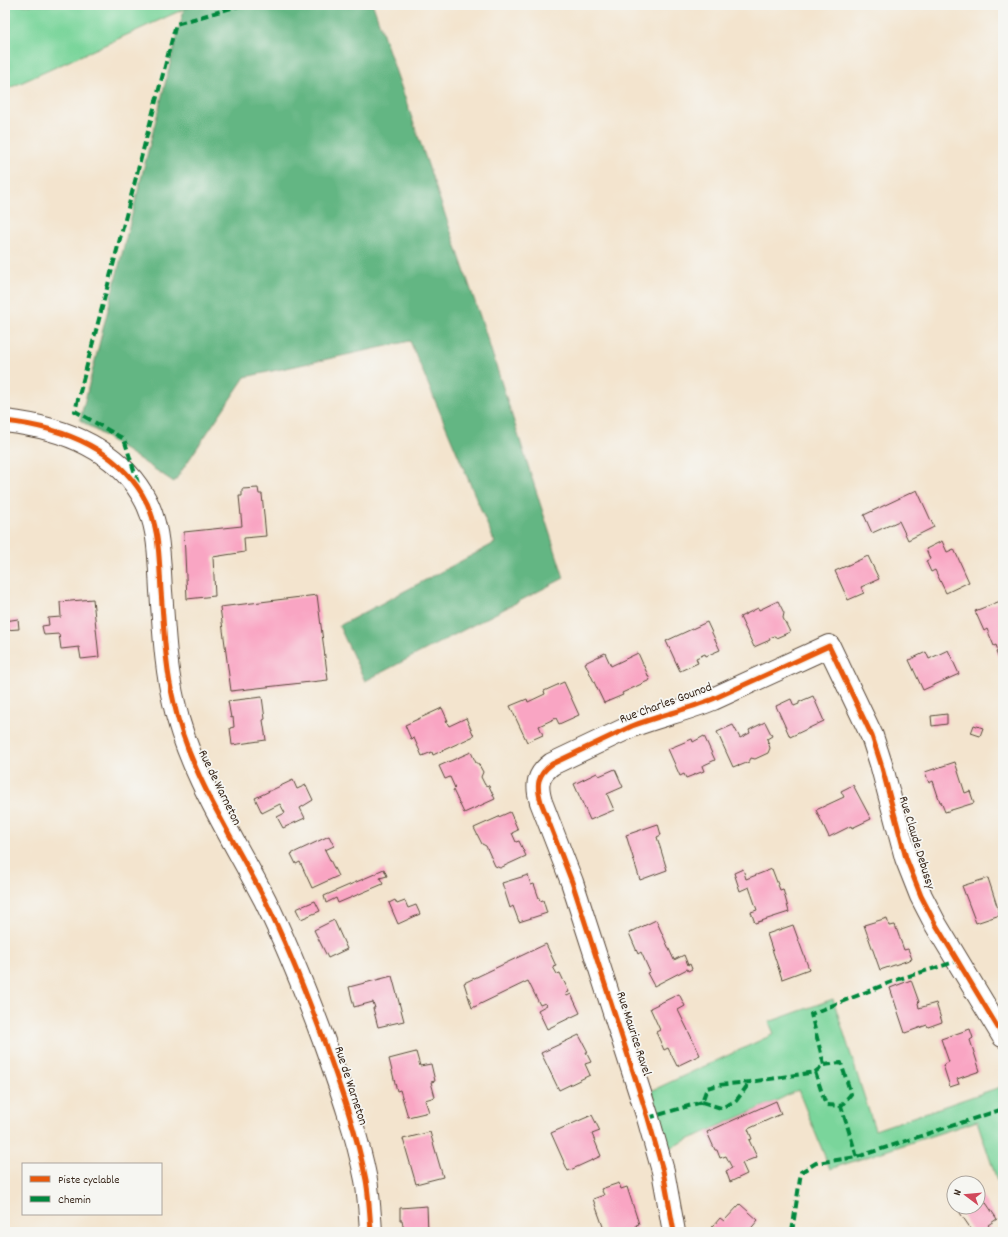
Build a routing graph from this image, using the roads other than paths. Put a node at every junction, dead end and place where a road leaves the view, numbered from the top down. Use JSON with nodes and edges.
{"nodes":[{"id":1,"x":5,"y":421,"type":"edge"},
{"id":2,"x":828,"y":646,"type":"joint"},
{"id":3,"x":559,"y":847,"type":"joint"},
{"id":4,"x":1003,"y":1036,"type":"edge"},
{"id":5,"x":371,"y":1232,"type":"edge"},
{"id":6,"x":674,"y":1232,"type":"edge"}],
"edges":[{"from":1,"to":5,"type":"street","name":"Rue de Warneton"},
{"from":2,"to":3,"type":"street","name":"Rue Charles Gounod"},
{"from":2,"to":4,"type":"street","name":"Rue Claude Debussy"},
{"from":3,"to":6,"type":"street","name":"Rue Maurice Ravel"}]}
